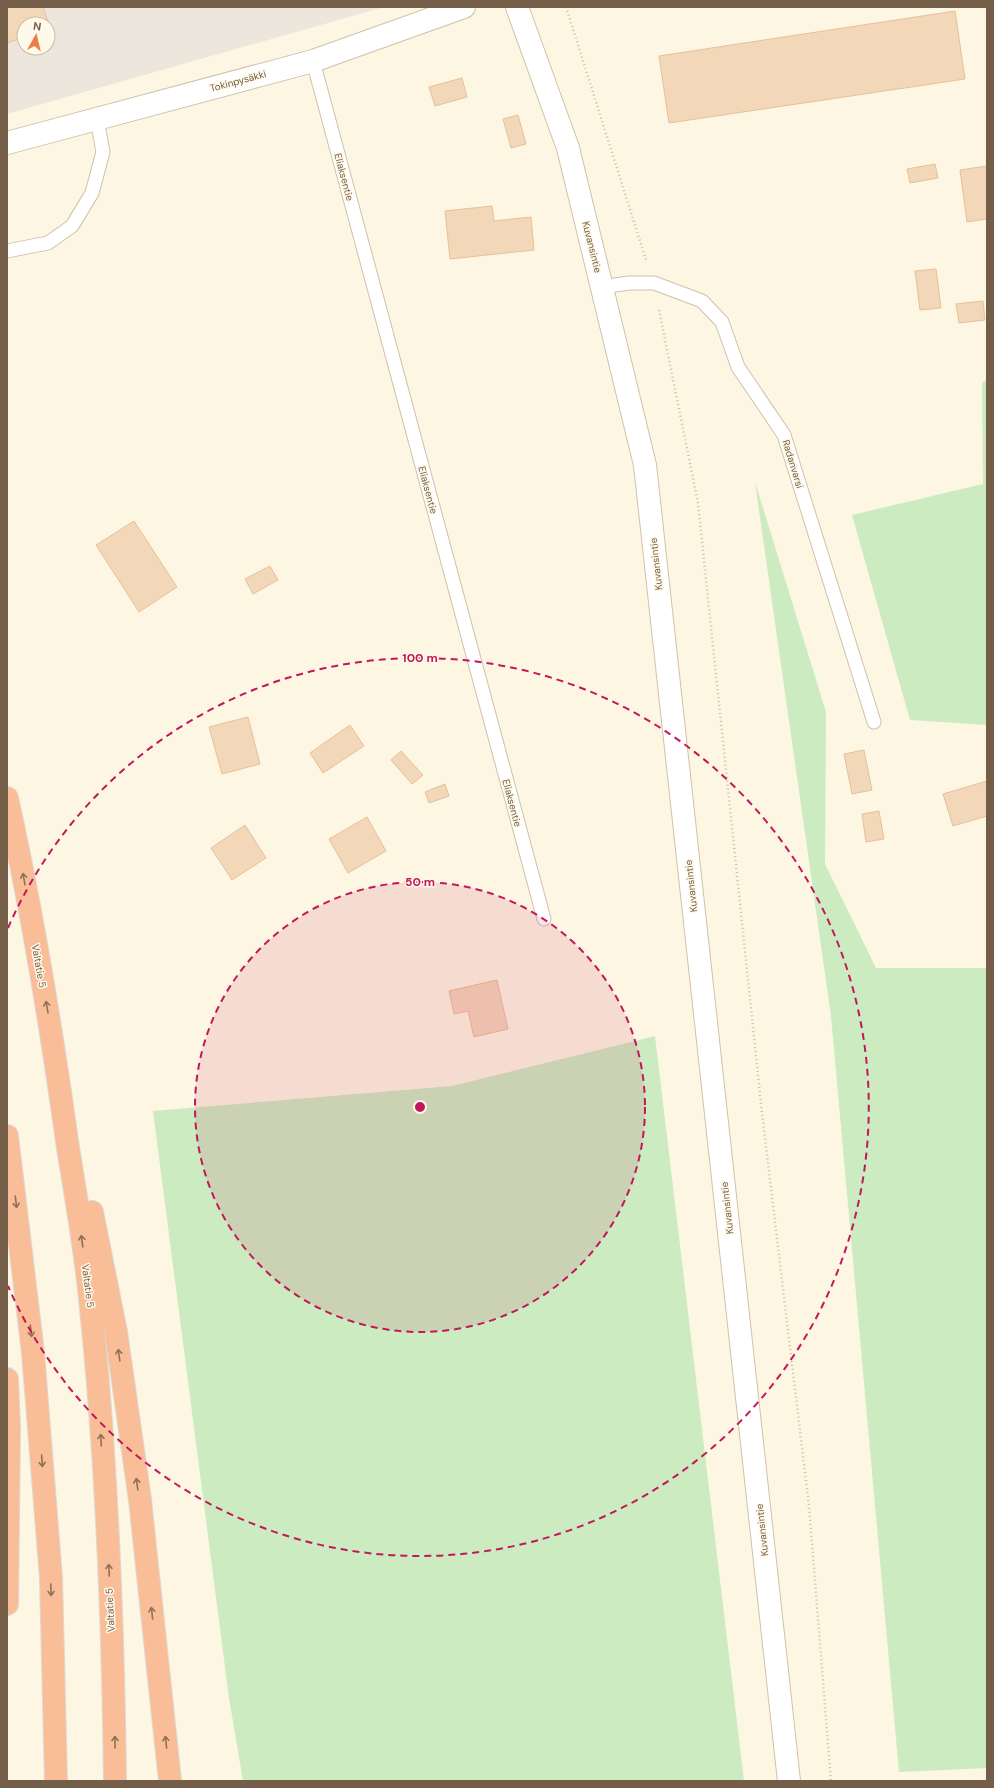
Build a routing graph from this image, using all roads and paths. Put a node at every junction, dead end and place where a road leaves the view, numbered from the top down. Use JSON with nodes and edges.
{"nodes":[{"id":1,"x":464,"y":7,"type":"edge"},
{"id":2,"x":517,"y":7,"type":"edge"},
{"id":3,"x":566,"y":7,"type":"edge"},
{"id":4,"x":313,"y":61,"type":"junction"},
{"id":5,"x":97,"y":119,"type":"junction"},
{"id":6,"x":7,"y":143,"type":"edge"},
{"id":7,"x":7,"y":251,"type":"edge"},
{"id":8,"x":654,"y":283,"type":"junction"},
{"id":9,"x":602,"y":287,"type":"junction"},
{"id":10,"x":874,"y":722,"type":"dead end"},
{"id":11,"x":7,"y":798,"type":"edge"},
{"id":12,"x":544,"y":920,"type":"dead end"},
{"id":13,"x":53,"y":1045,"type":"junction"},
{"id":14,"x":7,"y":1136,"type":"edge"},
{"id":15,"x":7,"y":1379,"type":"edge"},
{"id":16,"x":7,"y":1604,"type":"edge"},
{"id":17,"x":56,"y":1781,"type":"edge"},
{"id":18,"x":115,"y":1781,"type":"edge"},
{"id":19,"x":170,"y":1781,"type":"edge"},
{"id":20,"x":789,"y":1781,"type":"edge"},
{"id":21,"x":831,"y":1781,"type":"edge"}],
"edges":[{"from":1,"to":4,"type":"street","name":"Tokinpysäkki"},
{"from":2,"to":9,"type":"street","name":"Kuvansintie"},
{"from":3,"to":8,"type":"path"},
{"from":4,"to":5,"type":"street","name":"Tokinpysäkki"},
{"from":4,"to":12,"type":"lane","name":"Eliaksentie"},
{"from":5,"to":6,"type":"street","name":"Tokinpysäkki"},
{"from":5,"to":7,"type":"lane"},
{"from":8,"to":9,"type":"lane","name":"Radanvarsi"},
{"from":8,"to":10,"type":"lane","name":"Radanvarsi"},
{"from":8,"to":21,"type":"path"},
{"from":9,"to":20,"type":"street","name":"Kuvansintie"},
{"from":13,"to":11,"type":"highway","name":"Valtatie 5","one_way":true},
{"from":18,"to":13,"type":"highway","name":"Valtatie 5","one_way":true},
{"from":19,"to":13,"type":"highway","one_way":true},
{"from":14,"to":17,"type":"highway","one_way":true},
{"from":15,"to":16,"type":"highway"}]}
